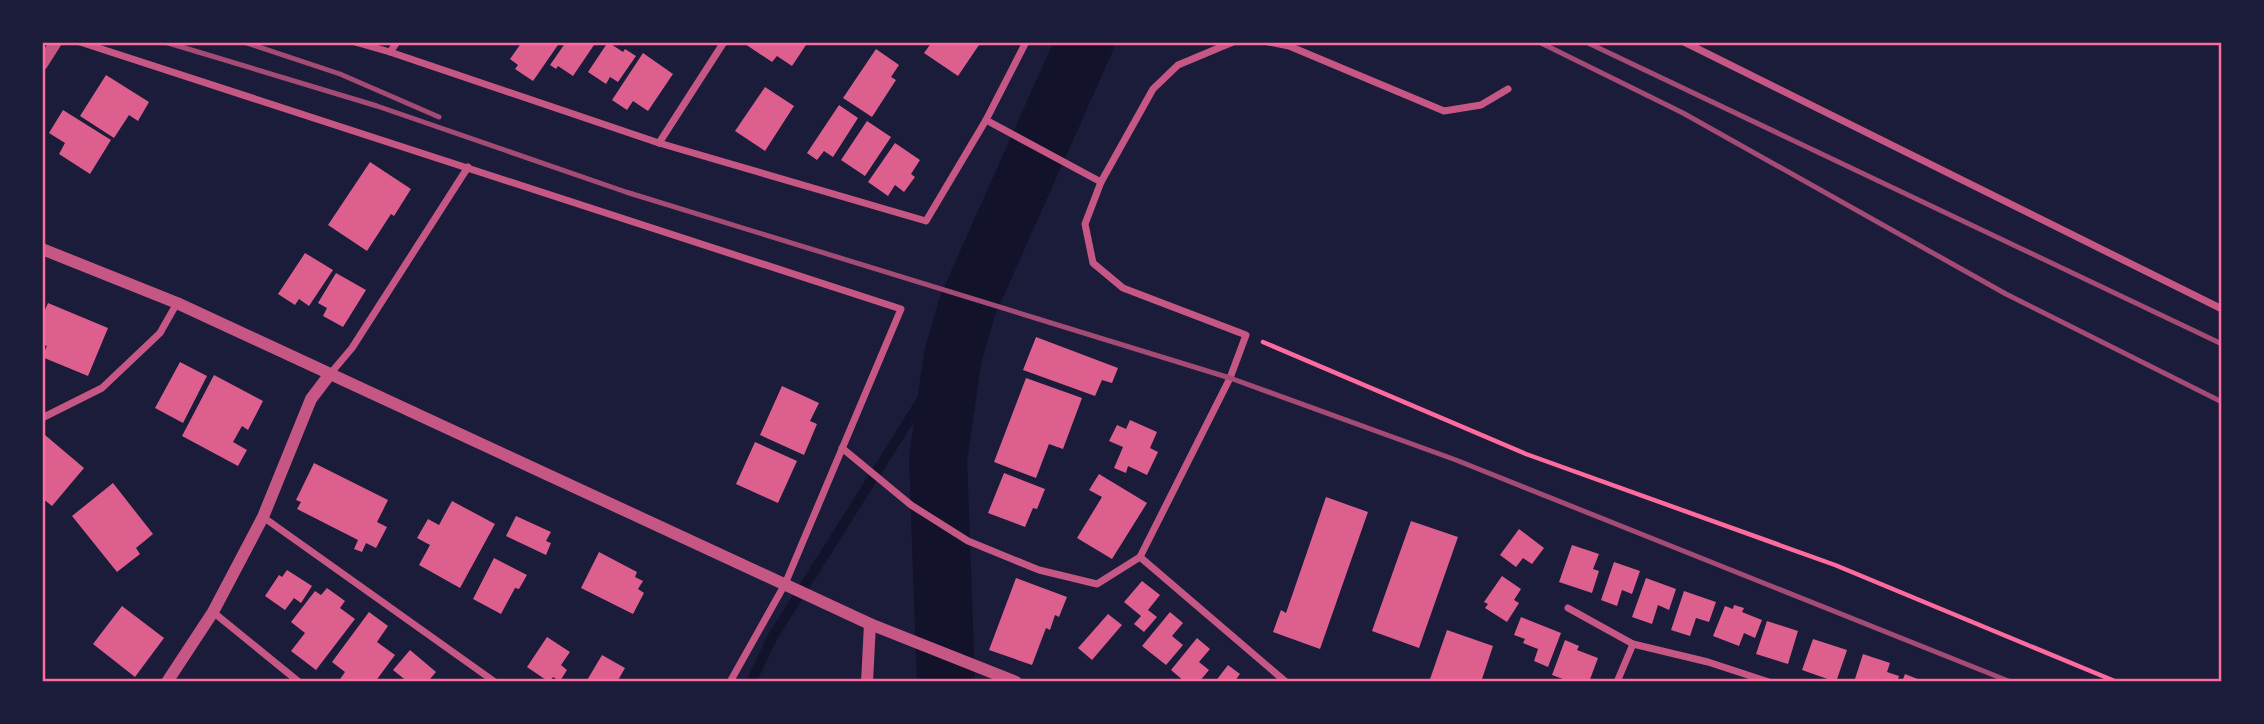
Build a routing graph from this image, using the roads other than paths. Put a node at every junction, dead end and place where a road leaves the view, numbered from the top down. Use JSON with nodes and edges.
{"nodes":[{"id":1,"x":56,"y":42,"type":"edge"},
{"id":2,"x":80,"y":42,"type":"edge"},
{"id":3,"x":355,"y":42,"type":"edge"},
{"id":4,"x":397,"y":42,"type":"edge"},
{"id":5,"x":724,"y":42,"type":"edge"},
{"id":6,"x":1026,"y":42,"type":"edge"},
{"id":7,"x":1233,"y":42,"type":"edge"},
{"id":8,"x":1269,"y":42,"type":"edge"},
{"id":9,"x":1684,"y":42,"type":"edge"},
{"id":10,"x":390,"y":52,"type":"junction"},
{"id":11,"x":42,"y":64,"type":"edge"},
{"id":12,"x":1508,"y":89,"type":"dead end"},
{"id":13,"x":986,"y":120,"type":"junction"},
{"id":14,"x":659,"y":143,"type":"junction"},
{"id":15,"x":468,"y":167,"type":"junction"},
{"id":16,"x":1101,"y":181,"type":"junction"},
{"id":17,"x":42,"y":249,"type":"edge"},
{"id":18,"x":177,"y":303,"type":"junction"},
{"id":19,"x":2222,"y":309,"type":"edge"},
{"id":20,"x":330,"y":374,"type":"junction"},
{"id":21,"x":42,"y":418,"type":"edge"},
{"id":22,"x":842,"y":448,"type":"junction"},
{"id":23,"x":263,"y":517,"type":"junction"},
{"id":24,"x":1140,"y":557,"type":"junction"},
{"id":25,"x":785,"y":584,"type":"junction"},
{"id":26,"x":1568,"y":608,"type":"dead end"},
{"id":27,"x":213,"y":612,"type":"junction"},
{"id":28,"x":870,"y":625,"type":"junction"},
{"id":29,"x":1633,"y":645,"type":"junction"},
{"id":30,"x":167,"y":682,"type":"edge"},
{"id":31,"x":299,"y":682,"type":"edge"},
{"id":32,"x":495,"y":682,"type":"edge"},
{"id":33,"x":730,"y":682,"type":"edge"},
{"id":34,"x":867,"y":682,"type":"edge"},
{"id":35,"x":1016,"y":682,"type":"edge"},
{"id":36,"x":1286,"y":682,"type":"edge"},
{"id":37,"x":1617,"y":682,"type":"edge"},
{"id":38,"x":1769,"y":682,"type":"edge"}],
"edges":[{"from":1,"to":11,"type":"street"},
{"from":2,"to":15,"type":"street"},
{"from":3,"to":10,"type":"street"},
{"from":4,"to":10,"type":"street"},
{"from":5,"to":14,"type":"street"},
{"from":6,"to":13,"type":"street"},
{"from":7,"to":16,"type":"street"},
{"from":8,"to":12,"type":"street"},
{"from":9,"to":19,"type":"street"},
{"from":10,"to":14,"type":"street"},
{"from":13,"to":14,"type":"street"},
{"from":13,"to":16,"type":"street"},
{"from":15,"to":20,"type":"street"},
{"from":15,"to":22,"type":"street"},
{"from":16,"to":24,"type":"street"},
{"from":17,"to":18,"type":"street"},
{"from":18,"to":20,"type":"street"},
{"from":18,"to":21,"type":"street"},
{"from":20,"to":23,"type":"street"},
{"from":20,"to":25,"type":"street"},
{"from":22,"to":24,"type":"street"},
{"from":22,"to":25,"type":"street"},
{"from":23,"to":27,"type":"street"},
{"from":23,"to":32,"type":"street"},
{"from":24,"to":36,"type":"street"},
{"from":25,"to":28,"type":"street"},
{"from":25,"to":33,"type":"street"},
{"from":26,"to":29,"type":"street"},
{"from":27,"to":30,"type":"street"},
{"from":27,"to":31,"type":"street"},
{"from":28,"to":34,"type":"street"},
{"from":28,"to":35,"type":"street"},
{"from":29,"to":37,"type":"street"},
{"from":29,"to":38,"type":"street"}]}
